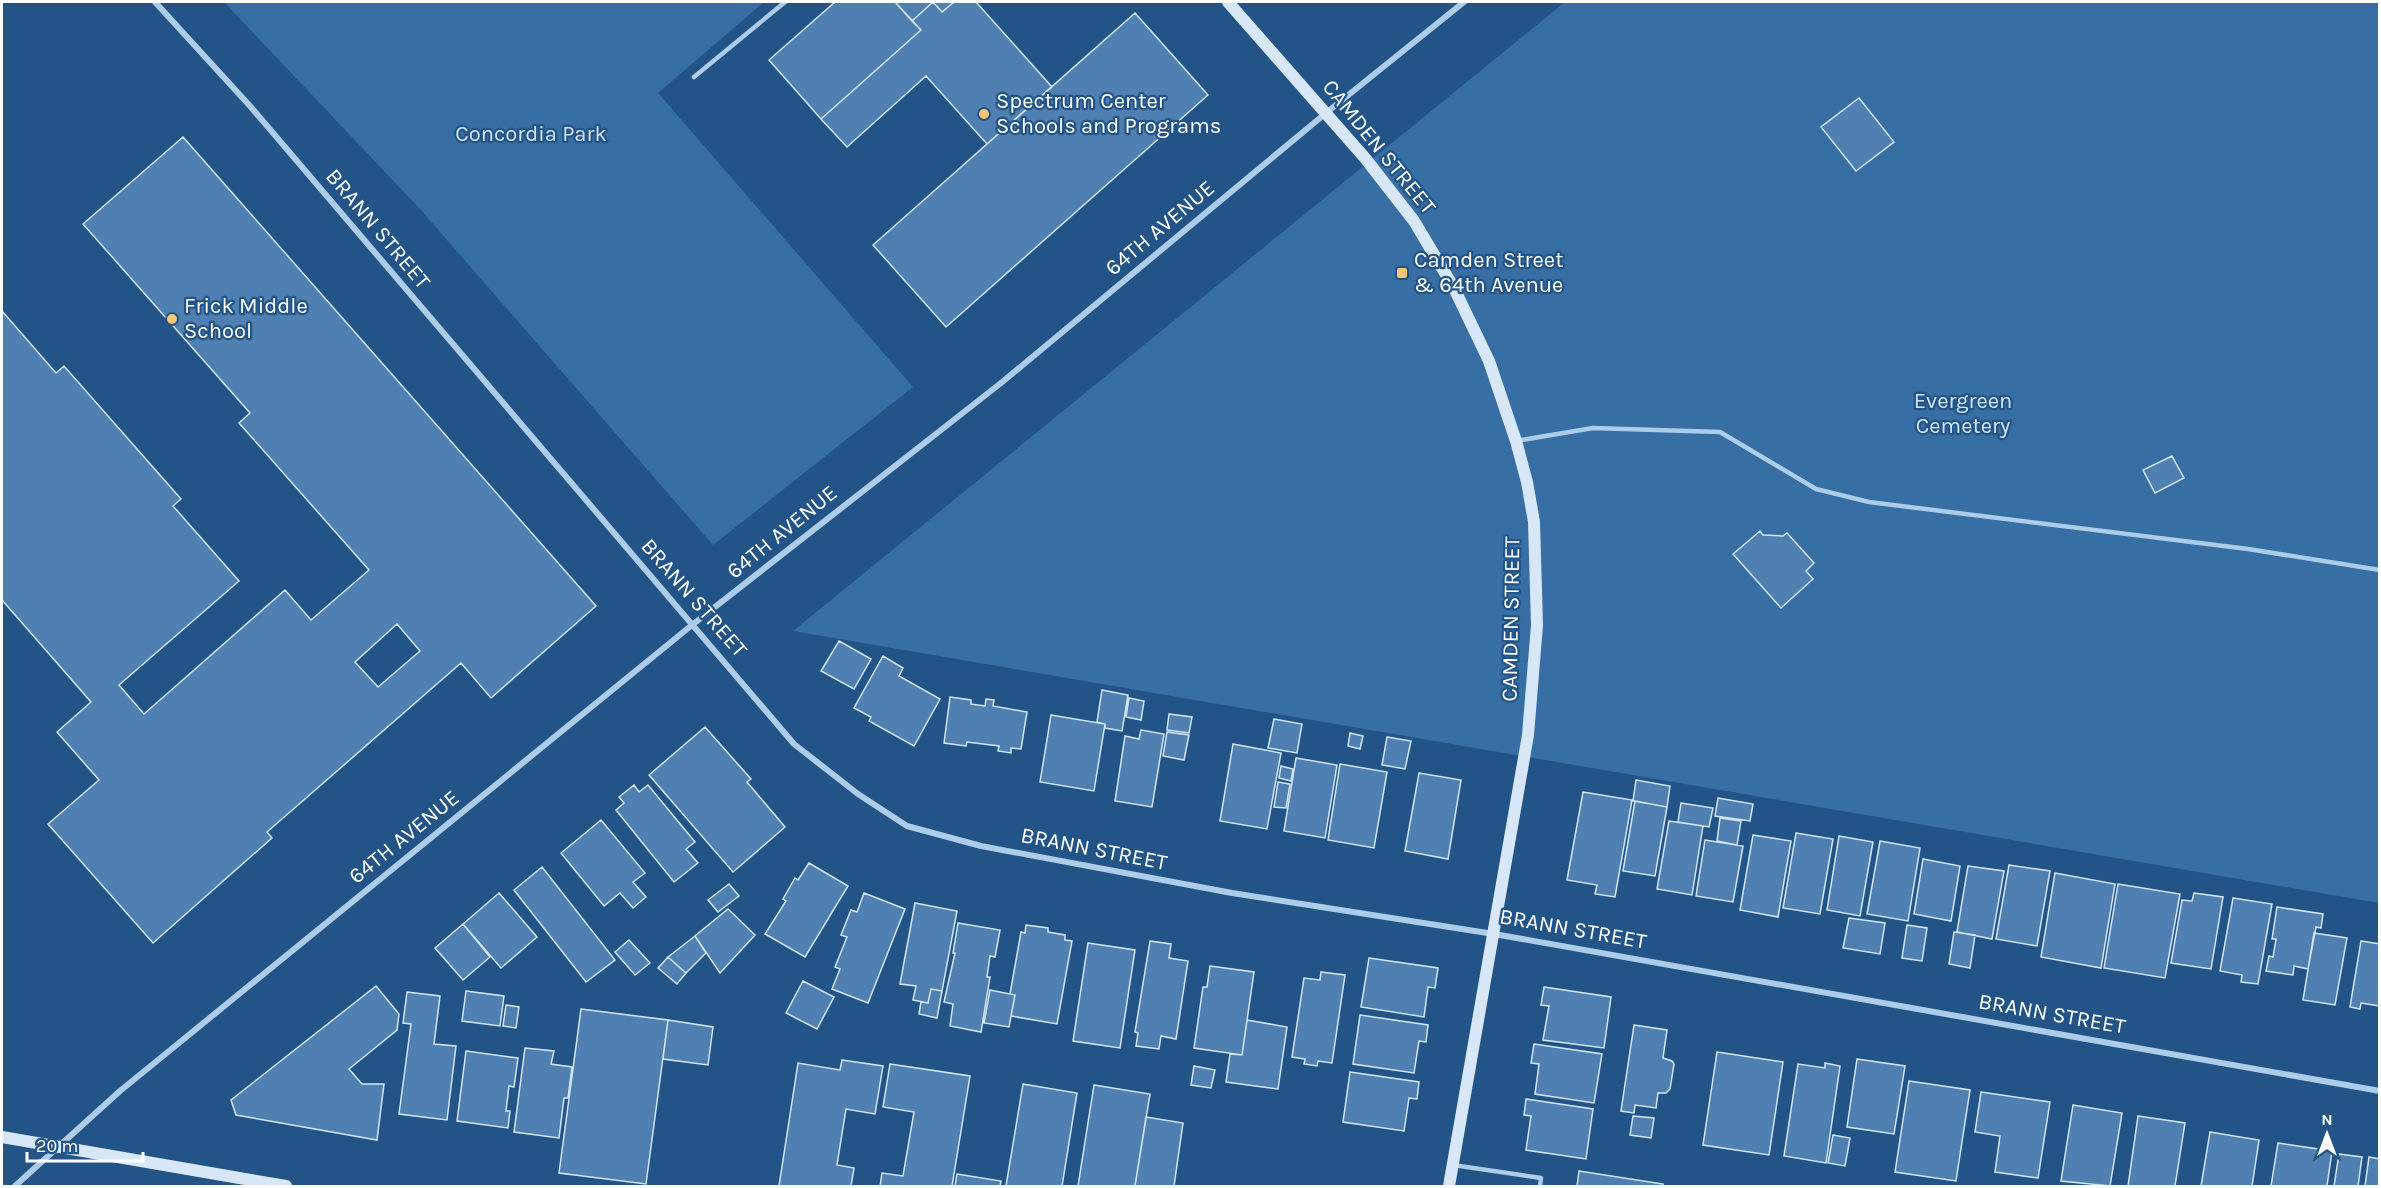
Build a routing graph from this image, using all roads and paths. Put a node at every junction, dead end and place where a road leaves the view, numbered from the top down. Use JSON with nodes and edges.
{"nodes":[{"id":1,"x":155,"y":2,"type":"edge"},
{"id":2,"x":785,"y":2,"type":"edge"},
{"id":3,"x":1228,"y":2,"type":"edge"},
{"id":4,"x":1464,"y":2,"type":"edge"},
{"id":5,"x":694,"y":77,"type":"dead end"},
{"id":6,"x":1326,"y":113,"type":"junction"},
{"id":7,"x":1516,"y":441,"type":"junction"},
{"id":8,"x":2379,"y":570,"type":"edge"},
{"id":9,"x":692,"y":625,"type":"junction"},
{"id":10,"x":1494,"y":934,"type":"junction"},
{"id":11,"x":2379,"y":1091,"type":"edge"},
{"id":12,"x":2,"y":1137,"type":"edge"},
{"id":13,"x":58,"y":1147,"type":"junction"},
{"id":14,"x":1453,"y":1164,"type":"junction"},
{"id":15,"x":15,"y":1186,"type":"edge"},
{"id":16,"x":286,"y":1186,"type":"edge"},
{"id":17,"x":1449,"y":1186,"type":"edge"},
{"id":18,"x":1540,"y":1186,"type":"edge"}],
"edges":[{"from":1,"to":9,"type":"street","name":"BRANN STREET"},
{"from":2,"to":5,"type":"lane"},
{"from":3,"to":6,"type":"street","name":"CAMDEN STREET"},
{"from":4,"to":6,"type":"street","name":"64TH AVENUE"},
{"from":6,"to":7,"type":"street","name":"CAMDEN STREET"},
{"from":6,"to":9,"type":"street","name":"64TH AVENUE"},
{"from":7,"to":8,"type":"lane"},
{"from":7,"to":10,"type":"street","name":"CAMDEN STREET"},
{"from":9,"to":10,"type":"street","name":"BRANN STREET"},
{"from":9,"to":13,"type":"street","name":"64TH AVENUE"},
{"from":10,"to":11,"type":"street","name":"BRANN STREET"},
{"from":10,"to":14,"type":"street","name":"CAMDEN STREET"},
{"from":12,"to":13,"type":"street"},
{"from":13,"to":15,"type":"street","name":"64TH AVENUE"},
{"from":13,"to":16,"type":"street"},
{"from":14,"to":17,"type":"street","name":"CAMDEN STREET"},
{"from":14,"to":18,"type":"lane"}]}
